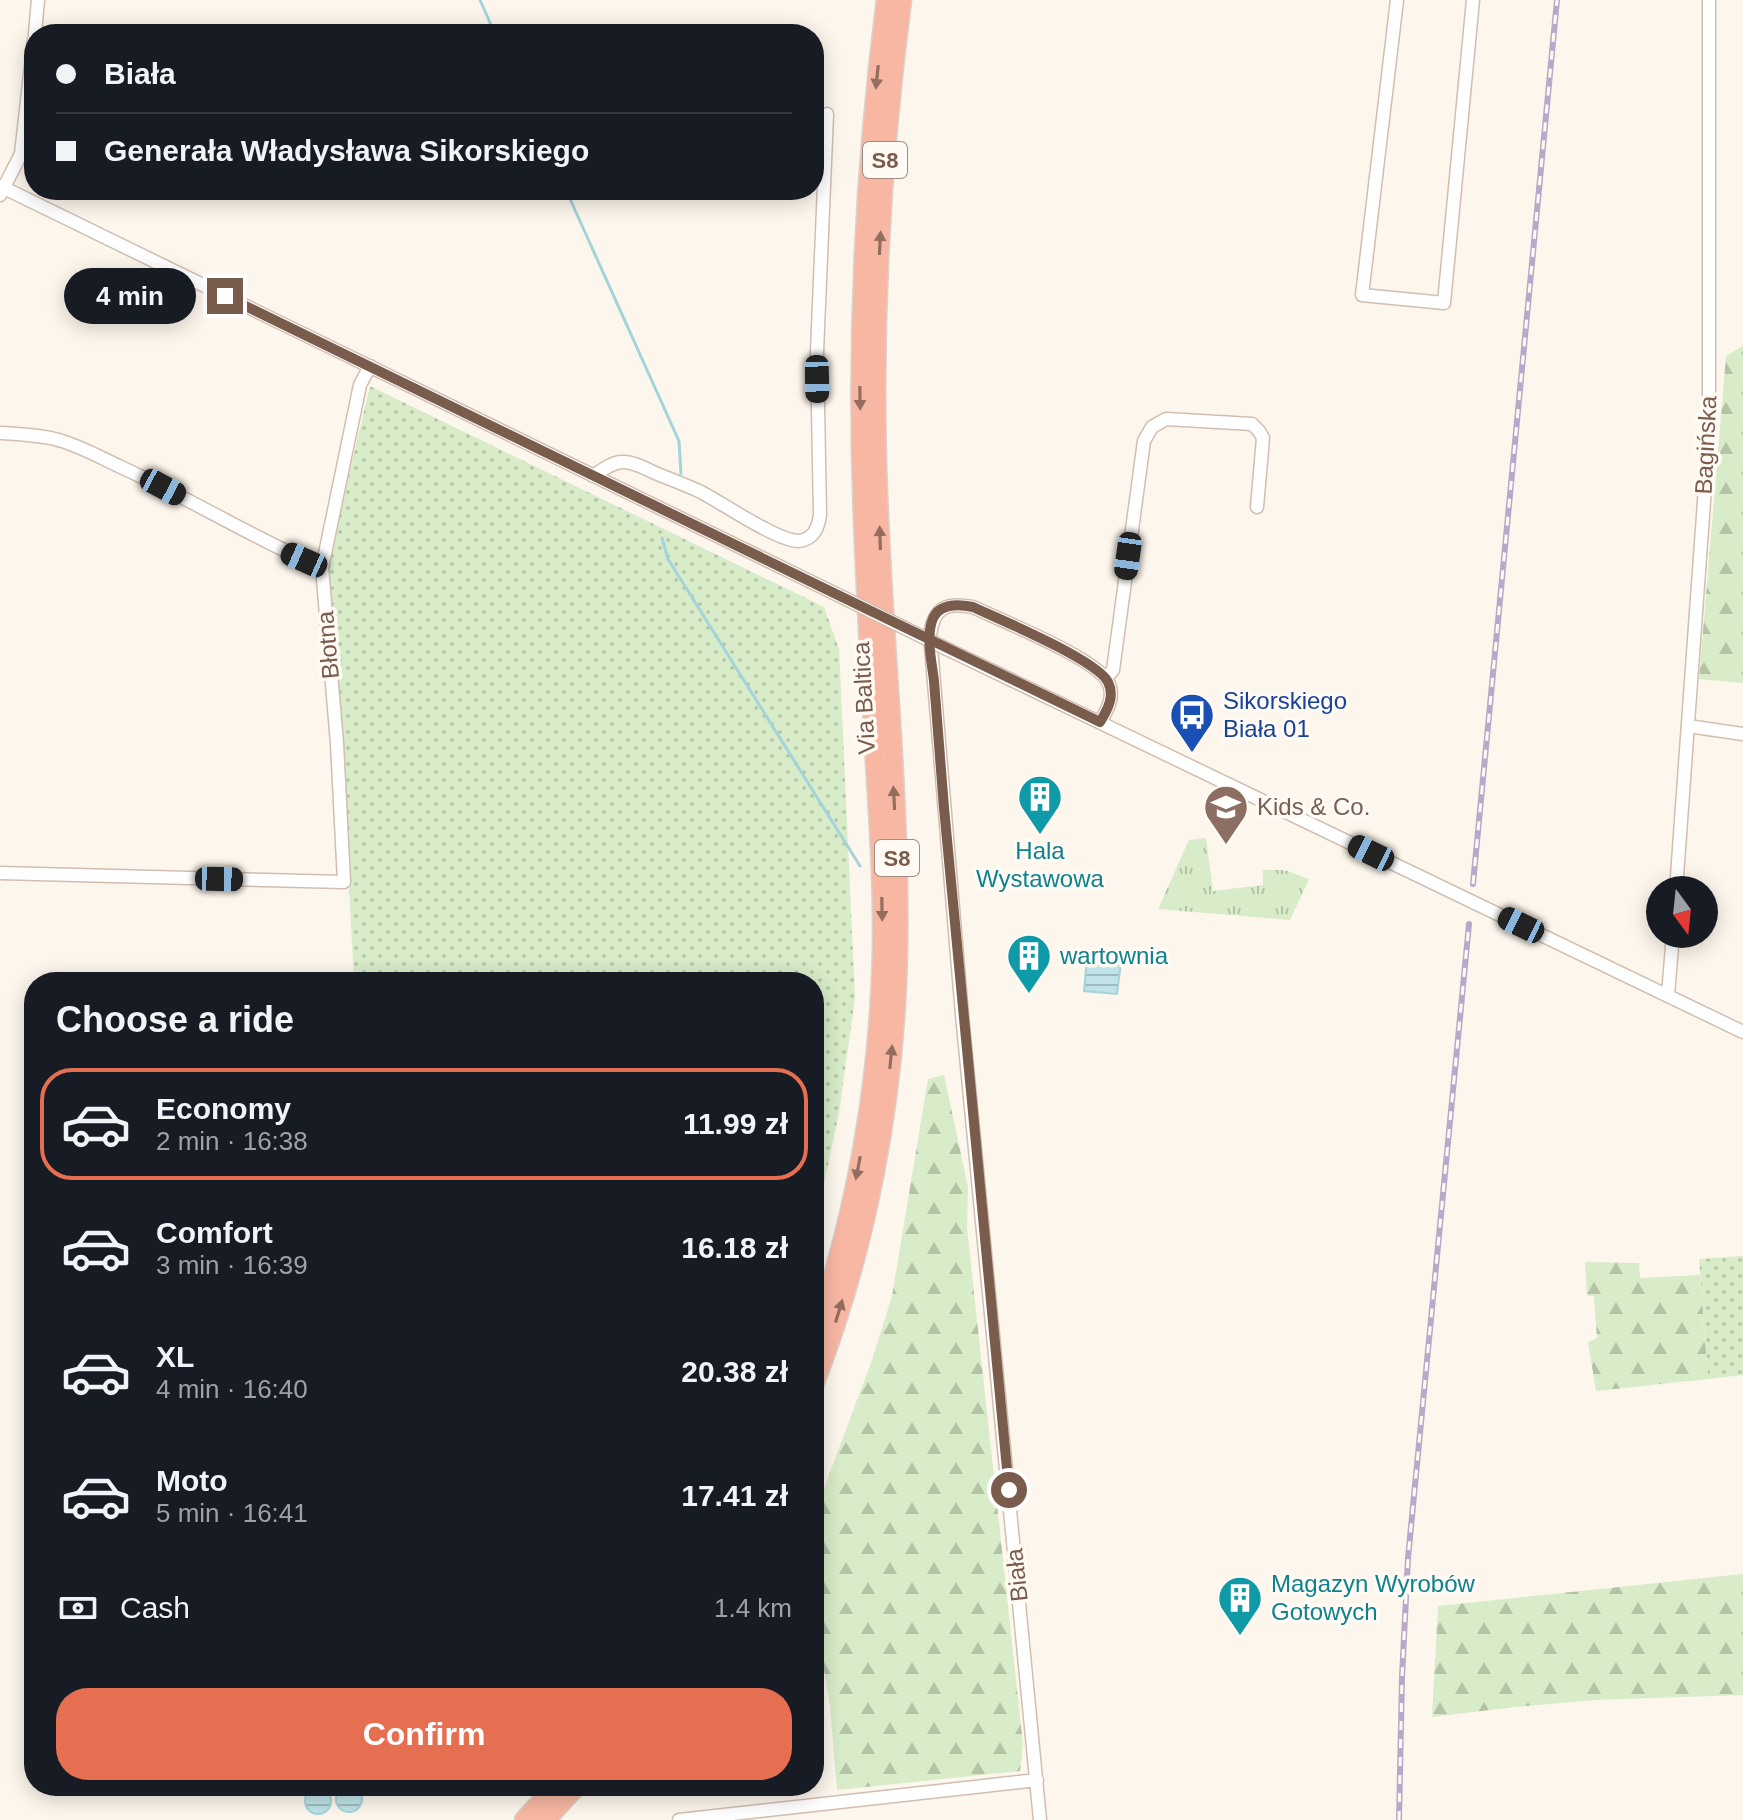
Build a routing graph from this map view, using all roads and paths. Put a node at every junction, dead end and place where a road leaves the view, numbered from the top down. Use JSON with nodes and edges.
{"nodes":[{"id":1,"x":38,"y":0,"type":"edge"},
{"id":2,"x":886,"y":0,"type":"edge"},
{"id":3,"x":902,"y":0,"type":"edge"},
{"id":4,"x":1397,"y":0,"type":"edge"},
{"id":5,"x":1473,"y":0,"type":"edge"},
{"id":6,"x":1709,"y":0,"type":"edge"},
{"id":7,"x":35,"y":24,"type":"edge"},
{"id":8,"x":827,"y":114,"type":"dead end"},
{"id":9,"x":24,"y":127,"type":"edge"},
{"id":10,"x":824,"y":185,"type":"edge"},
{"id":11,"x":1,"y":190,"type":"edge"},
{"id":12,"x":823,"y":200,"type":"edge"},
{"id":13,"x":370,"y":366,"type":"junction"},
{"id":14,"x":0,"y":433,"type":"edge"},
{"id":15,"x":593,"y":476,"type":"junction"},
{"id":16,"x":1257,"y":507,"type":"dead end"},
{"id":17,"x":322,"y":568,"type":"junction"},
{"id":18,"x":1106,"y":678,"type":"junction"},
{"id":19,"x":1100,"y":722,"type":"junction"},
{"id":20,"x":1688,"y":726,"type":"junction"},
{"id":21,"x":1743,"y":734,"type":"edge"},
{"id":22,"x":0,"y":873,"type":"edge"},
{"id":23,"x":1677,"y":876,"type":"edge"},
{"id":24,"x":1672,"y":948,"type":"edge"},
{"id":25,"x":1668,"y":995,"type":"junction"},
{"id":26,"x":1743,"y":1032,"type":"edge"},
{"id":27,"x":824,"y":1303,"type":"edge"},
{"id":28,"x":824,"y":1355,"type":"edge"},
{"id":29,"x":1037,"y":1780,"type":"junction"},
{"id":30,"x":546,"y":1796,"type":"edge"},
{"id":31,"x":568,"y":1796,"type":"edge"},
{"id":32,"x":524,"y":1820,"type":"edge"},
{"id":33,"x":546,"y":1820,"type":"edge"},
{"id":34,"x":679,"y":1820,"type":"edge"},
{"id":35,"x":1040,"y":1820,"type":"edge"}],
"edges":[{"from":1,"to":7,"type":"street"},
{"from":2,"to":27,"type":"highway","name":"Via Baltica","number":"S8","one_way":true},
{"from":28,"to":3,"type":"highway","name":"Via Baltica","number":"S8","one_way":true},
{"from":4,"to":5,"type":"street"},
{"from":6,"to":20,"type":"street","name":"Bagińska"},
{"from":8,"to":10,"type":"street"},
{"from":9,"to":11,"type":"street"},
{"from":11,"to":13,"type":"street"},
{"from":12,"to":15,"type":"street"},
{"from":13,"to":15,"type":"street"},
{"from":13,"to":17,"type":"street","name":"Błotna"},
{"from":14,"to":17,"type":"street"},
{"from":15,"to":19,"type":"street","bridge":true},
{"from":16,"to":18,"type":"street"},
{"from":17,"to":22,"type":"street","name":"Błotna"},
{"from":18,"to":19,"type":"street"},
{"from":18,"to":29,"type":"street","name":"Biała"},
{"from":19,"to":25,"type":"street"},
{"from":20,"to":21,"type":"street"},
{"from":20,"to":23,"type":"street","name":"Bagińska"},
{"from":24,"to":25,"type":"street"},
{"from":25,"to":26,"type":"street"},
{"from":29,"to":34,"type":"street"},
{"from":29,"to":35,"type":"street","name":"Biała"},
{"from":30,"to":32,"type":"highway"},
{"from":31,"to":33,"type":"highway"}]}
